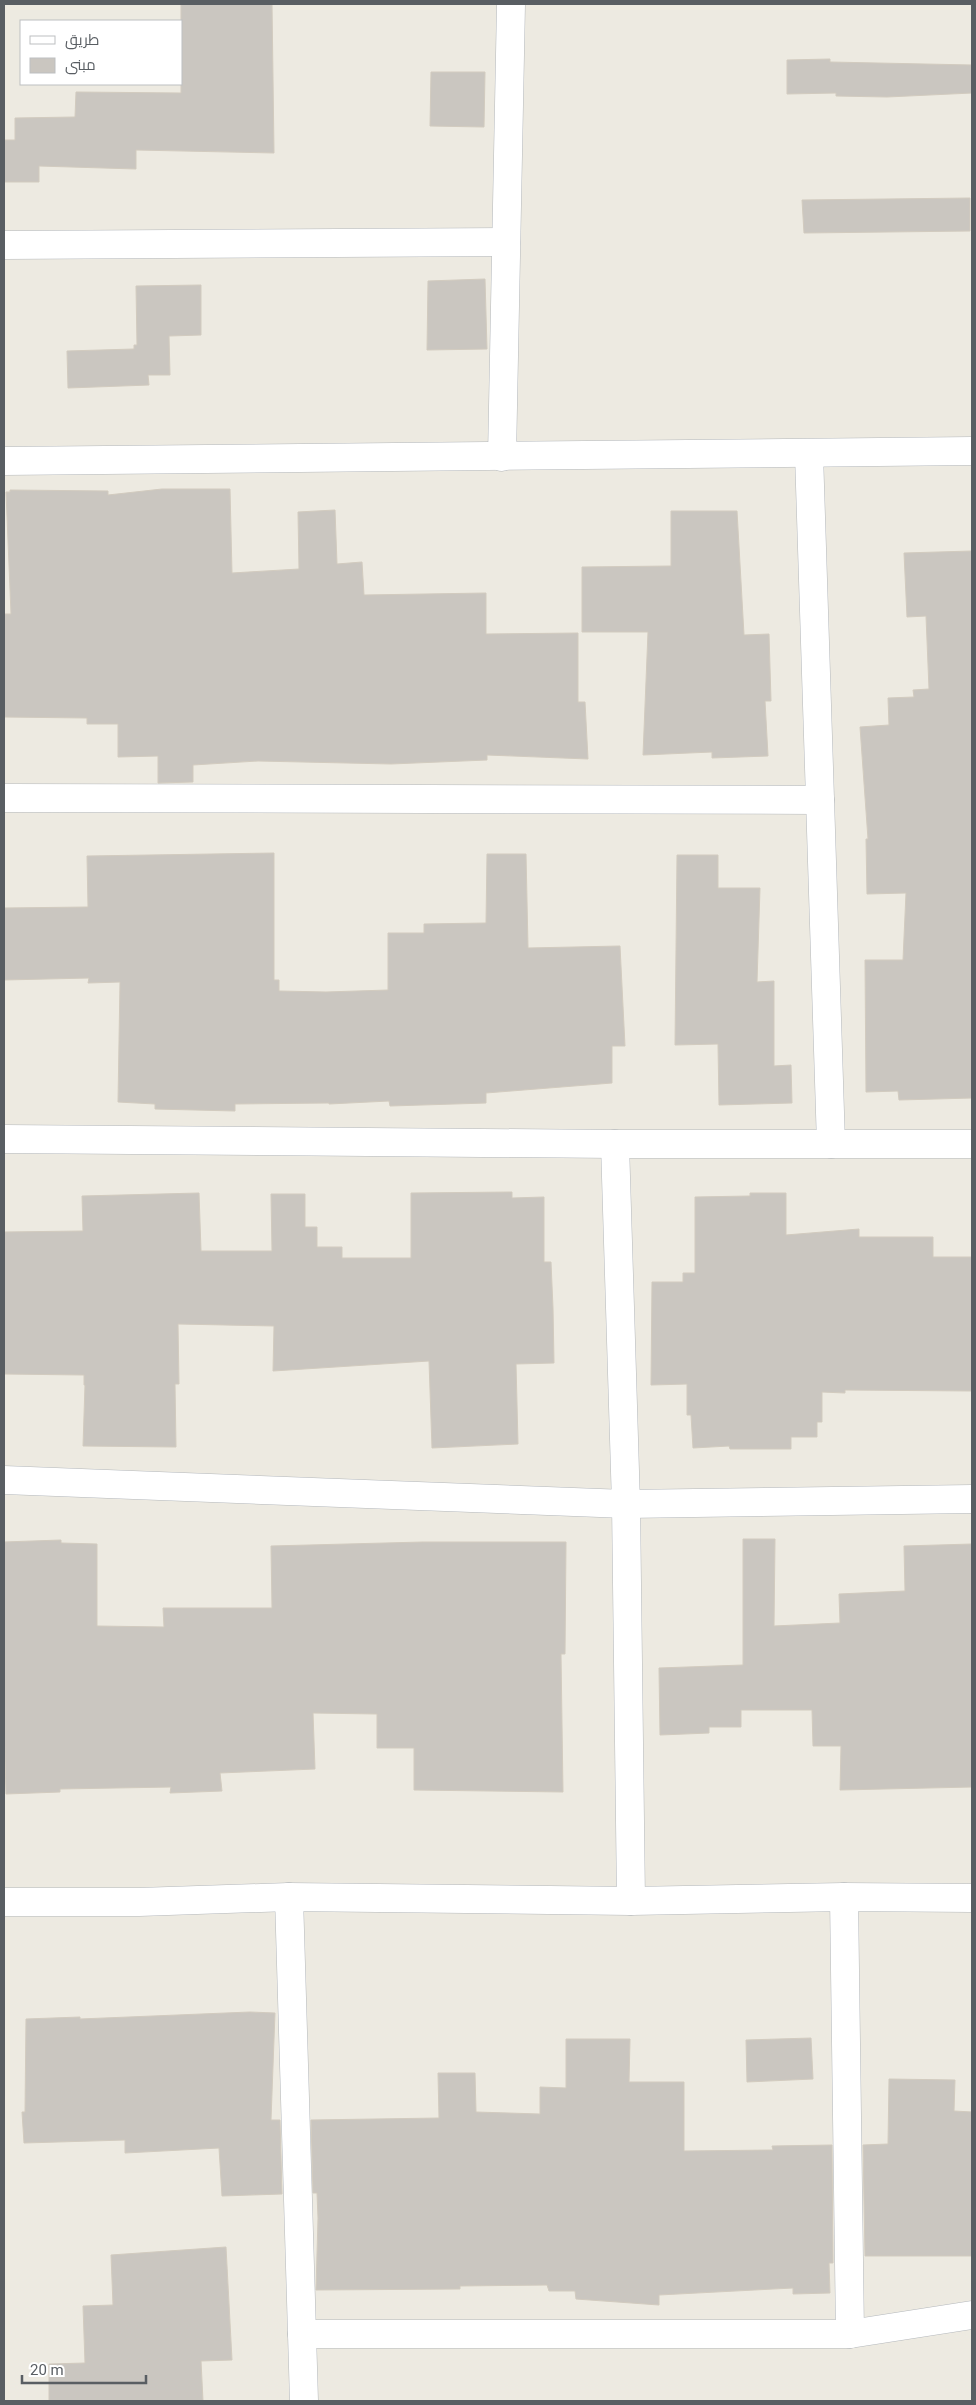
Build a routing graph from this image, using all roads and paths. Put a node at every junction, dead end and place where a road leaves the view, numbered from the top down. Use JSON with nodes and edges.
{"nodes":[{"id":1,"x":511,"y":4,"type":"edge"},
{"id":2,"x":506,"y":242,"type":"junction"},
{"id":3,"x":4,"y":245,"type":"edge"},
{"id":4,"x":972,"y":451,"type":"edge"},
{"id":5,"x":810,"y":454,"type":"junction"},
{"id":6,"x":502,"y":457,"type":"junction"},
{"id":7,"x":4,"y":461,"type":"edge"},
{"id":8,"x":4,"y":798,"type":"edge"},
{"id":9,"x":820,"y":800,"type":"junction"},
{"id":10,"x":4,"y":1138,"type":"edge"},
{"id":11,"x":615,"y":1144,"type":"junction"},
{"id":12,"x":830,"y":1144,"type":"junction"},
{"id":13,"x":972,"y":1144,"type":"edge"},
{"id":14,"x":4,"y":1480,"type":"edge"},
{"id":15,"x":972,"y":1499,"type":"edge"},
{"id":16,"x":626,"y":1504,"type":"junction"},
{"id":17,"x":844,"y":1897,"type":"junction"},
{"id":18,"x":290,"y":1898,"type":"junction"},
{"id":19,"x":972,"y":1898,"type":"edge"},
{"id":20,"x":632,"y":1901,"type":"junction"},
{"id":21,"x":4,"y":1902,"type":"edge"},
{"id":22,"x":972,"y":2315,"type":"edge"},
{"id":23,"x":302,"y":2334,"type":"junction"},
{"id":24,"x":850,"y":2334,"type":"junction"},
{"id":25,"x":304,"y":2401,"type":"edge"}],
"edges":[{"from":1,"to":2,"type":"street"},
{"from":2,"to":3,"type":"street"},
{"from":2,"to":6,"type":"street"},
{"from":4,"to":5,"type":"street"},
{"from":5,"to":6,"type":"street"},
{"from":5,"to":9,"type":"street"},
{"from":6,"to":7,"type":"street"},
{"from":8,"to":9,"type":"street"},
{"from":9,"to":12,"type":"street"},
{"from":10,"to":11,"type":"street"},
{"from":11,"to":12,"type":"street"},
{"from":11,"to":16,"type":"street"},
{"from":12,"to":13,"type":"street"},
{"from":14,"to":16,"type":"street"},
{"from":15,"to":16,"type":"street"},
{"from":16,"to":20,"type":"street"},
{"from":17,"to":19,"type":"street"},
{"from":17,"to":20,"type":"street"},
{"from":17,"to":24,"type":"street"},
{"from":18,"to":20,"type":"street"},
{"from":18,"to":21,"type":"street"},
{"from":18,"to":23,"type":"street"},
{"from":22,"to":24,"type":"street"},
{"from":23,"to":24,"type":"street"},
{"from":23,"to":25,"type":"street"}]}
